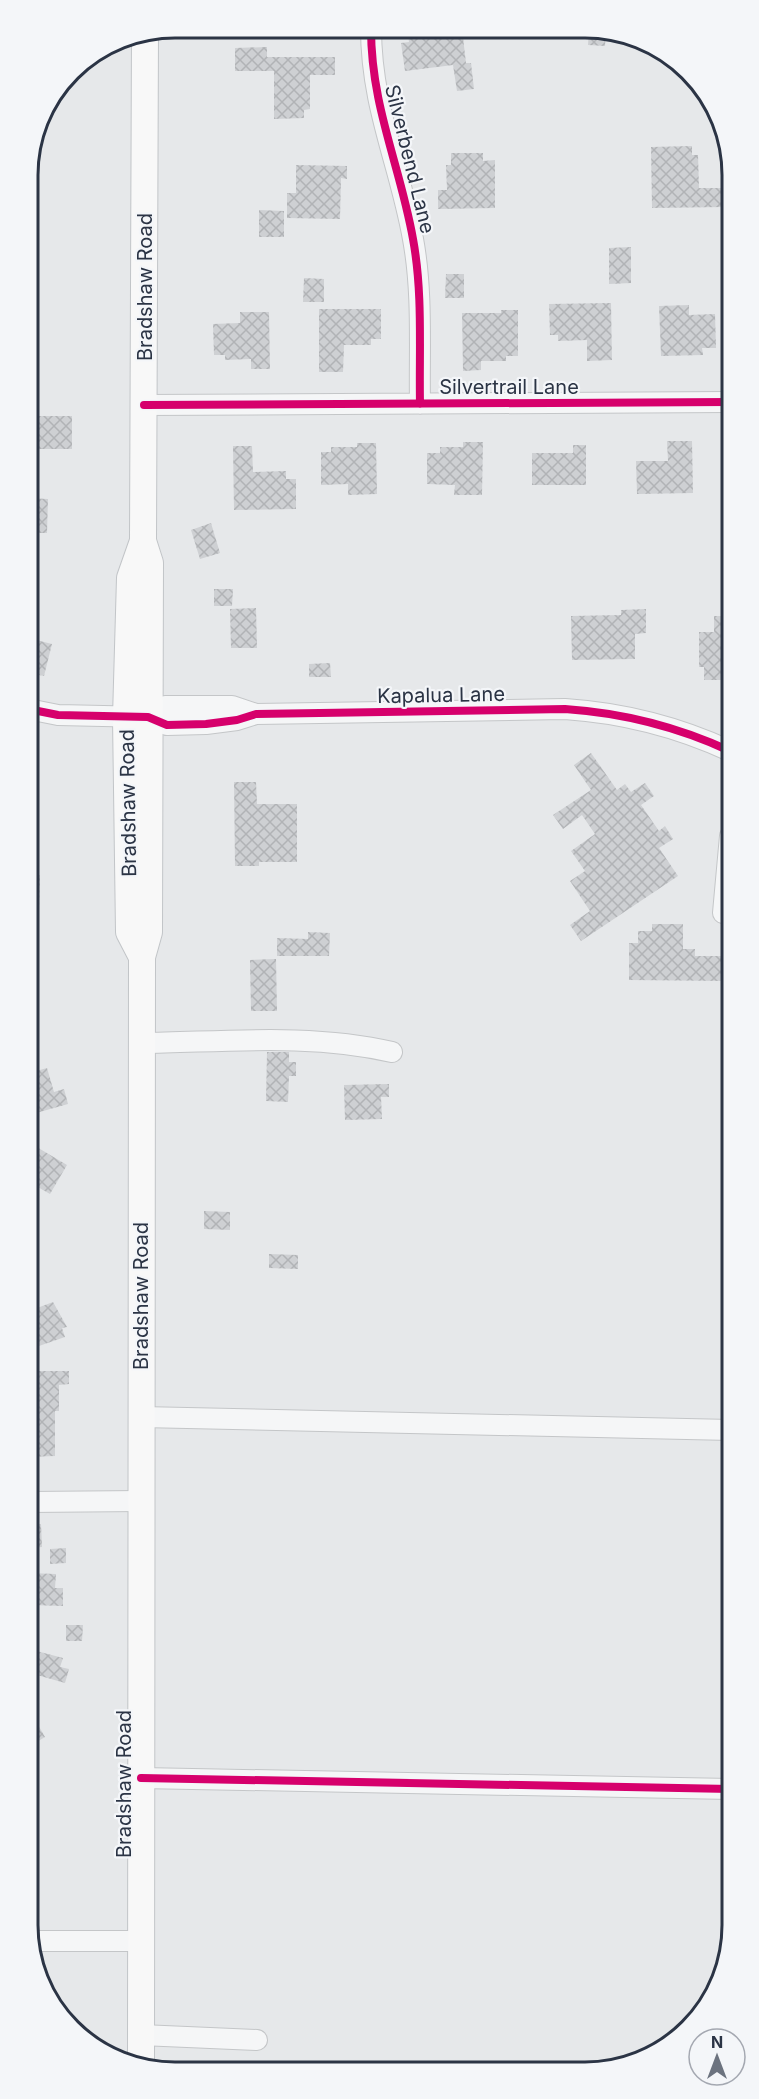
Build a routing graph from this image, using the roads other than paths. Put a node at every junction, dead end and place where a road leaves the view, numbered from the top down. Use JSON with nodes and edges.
{"nodes":[{"id":1,"x":372,"y":38,"type":"edge"},
{"id":2,"x":145,"y":41,"type":"edge"},
{"id":3,"x":722,"y":402,"type":"edge"},
{"id":4,"x":420,"y":404,"type":"junction"},
{"id":5,"x":144,"y":405,"type":"junction"},
{"id":6,"x":38,"y":711,"type":"edge"},
{"id":7,"x":137,"y":717,"type":"junction"},
{"id":8,"x":722,"y":748,"type":"edge"},
{"id":9,"x":141,"y":1043,"type":"junction"},
{"id":10,"x":392,"y":1052,"type":"dead end"},
{"id":11,"x":141,"y":1417,"type":"junction"},
{"id":12,"x":721,"y":1430,"type":"edge"},
{"id":13,"x":141,"y":1501,"type":"junction"},
{"id":14,"x":38,"y":1502,"type":"edge"},
{"id":15,"x":141,"y":1778,"type":"junction"},
{"id":16,"x":721,"y":1789,"type":"edge"},
{"id":17,"x":39,"y":1941,"type":"edge"},
{"id":18,"x":141,"y":1941,"type":"junction"},
{"id":19,"x":141,"y":2035,"type":"junction"},
{"id":20,"x":257,"y":2040,"type":"dead end"},
{"id":21,"x":141,"y":2057,"type":"edge"}],
"edges":[{"from":1,"to":4,"type":"street","name":"Silverbend Lane"},
{"from":2,"to":5,"type":"main road","name":"Bradshaw Road"},
{"from":3,"to":4,"type":"street","name":"Silvertrail Lane"},
{"from":4,"to":5,"type":"street","name":"Silvertrail Lane"},
{"from":5,"to":7,"type":"main road","name":"Bradshaw Road"},
{"from":6,"to":7,"type":"street"},
{"from":7,"to":8,"type":"street","name":"Kapalua Lane"},
{"from":7,"to":9,"type":"main road","name":"Bradshaw Road"},
{"from":9,"to":10,"type":"street"},
{"from":9,"to":11,"type":"main road","name":"Bradshaw Road"},
{"from":11,"to":12,"type":"street"},
{"from":11,"to":13,"type":"main road","name":"Bradshaw Road"},
{"from":13,"to":14,"type":"street"},
{"from":13,"to":15,"type":"main road","name":"Bradshaw Road"},
{"from":15,"to":16,"type":"street"},
{"from":15,"to":18,"type":"main road","name":"Bradshaw Road"},
{"from":17,"to":18,"type":"street"},
{"from":18,"to":19,"type":"main road","name":"Bradshaw Road"},
{"from":19,"to":20,"type":"street"},
{"from":19,"to":21,"type":"main road","name":"Bradshaw Road"}]}
